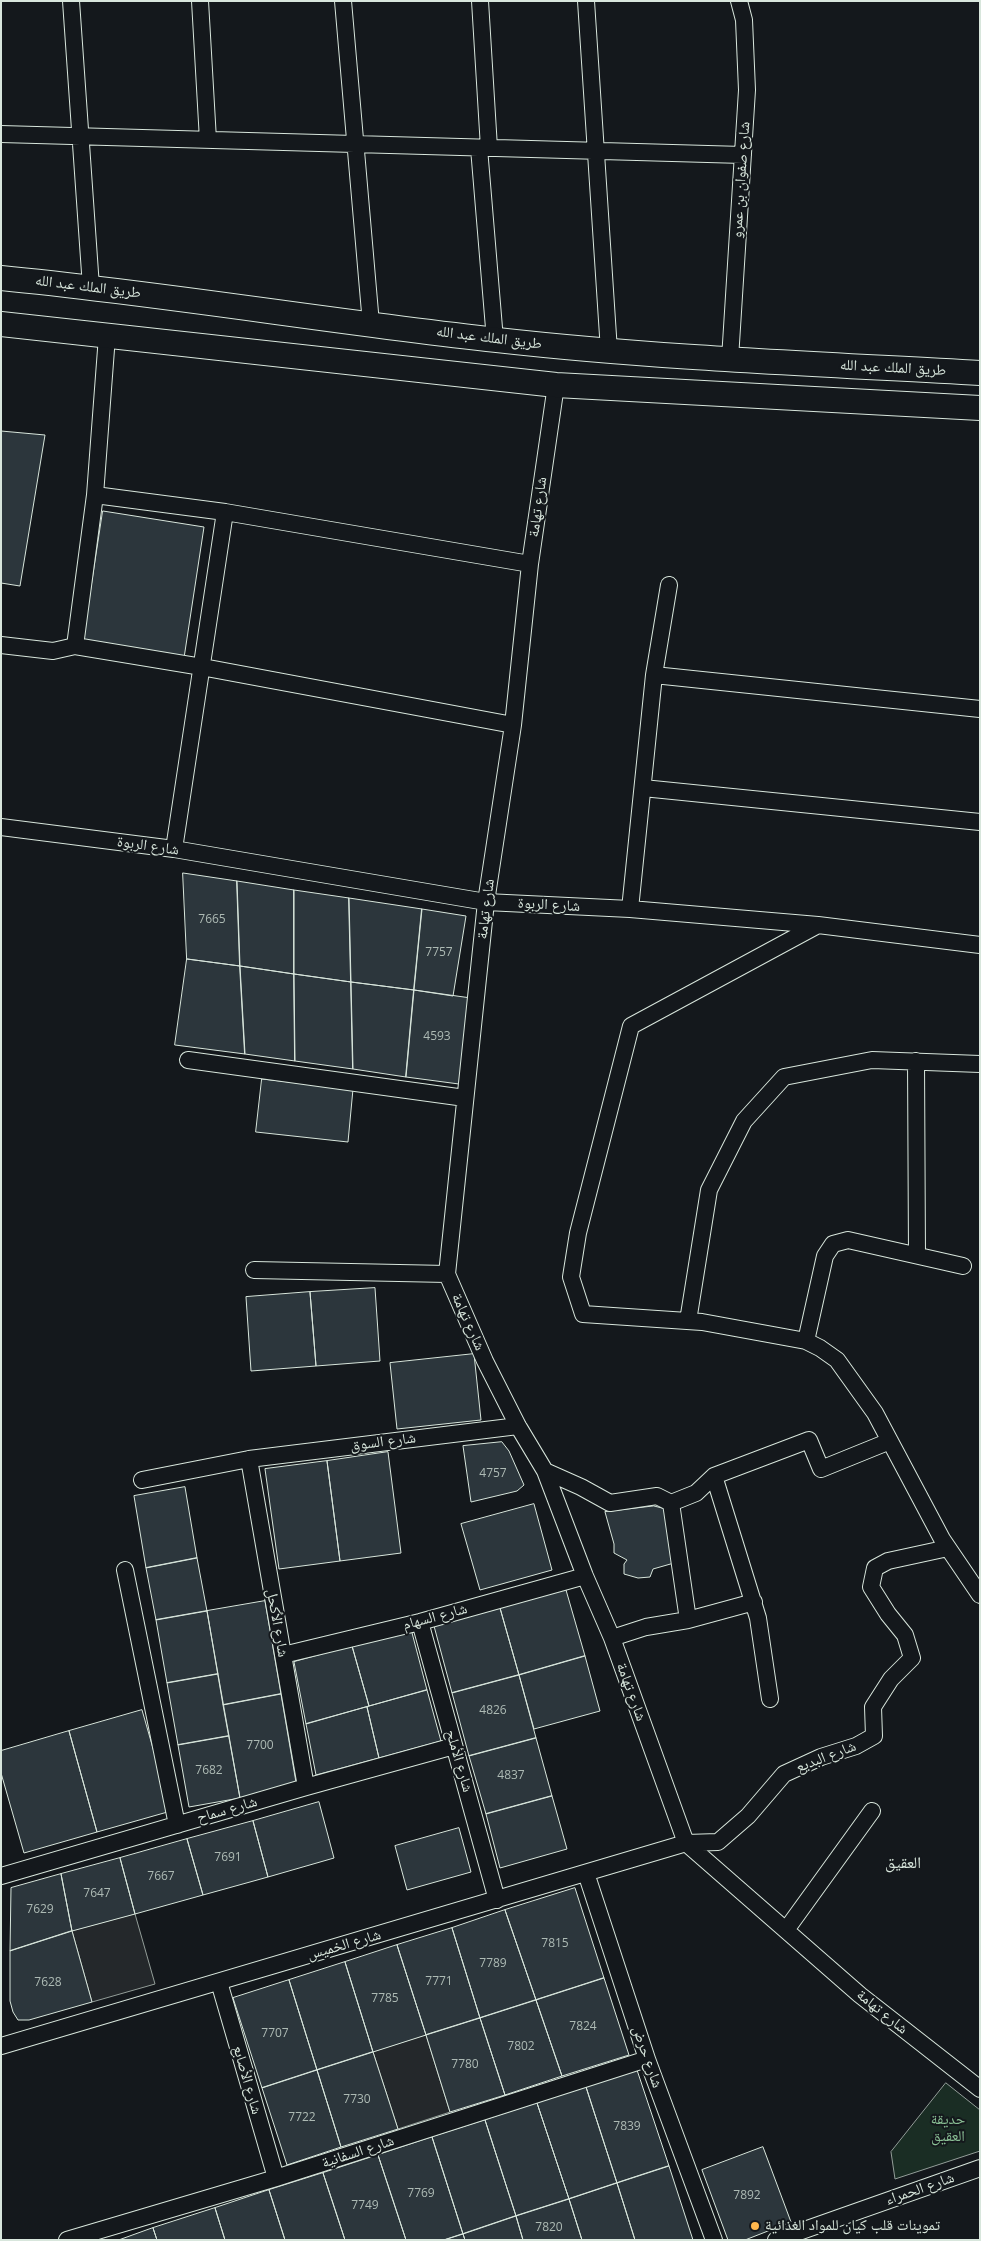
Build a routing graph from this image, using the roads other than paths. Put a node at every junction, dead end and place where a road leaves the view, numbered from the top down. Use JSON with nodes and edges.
{"nodes":[{"id":1,"x":71,"y":1,"type":"edge"},
{"id":2,"x":200,"y":1,"type":"edge"},
{"id":3,"x":343,"y":1,"type":"edge"},
{"id":4,"x":480,"y":1,"type":"edge"},
{"id":5,"x":586,"y":1,"type":"edge"},
{"id":6,"x":740,"y":1,"type":"edge"},
{"id":7,"x":1,"y":134,"type":"edge"},
{"id":8,"x":80,"y":136,"type":"junction"},
{"id":9,"x":208,"y":140,"type":"junction"},
{"id":10,"x":356,"y":144,"type":"junction"},
{"id":11,"x":484,"y":148,"type":"junction"},
{"id":12,"x":595,"y":151,"type":"junction"},
{"id":13,"x":743,"y":156,"type":"junction"},
{"id":14,"x":1,"y":278,"type":"edge"},
{"id":15,"x":91,"y":287,"type":"junction"},
{"id":16,"x":1,"y":324,"type":"edge"},
{"id":17,"x":371,"y":324,"type":"junction"},
{"id":18,"x":107,"y":336,"type":"junction"},
{"id":19,"x":495,"y":340,"type":"junction"},
{"id":20,"x":609,"y":351,"type":"junction"},
{"id":21,"x":730,"y":359,"type":"junction"},
{"id":22,"x":980,"y":373,"type":"edge"},
{"id":23,"x":556,"y":385,"type":"junction"},
{"id":24,"x":980,"y":408,"type":"edge"},
{"id":25,"x":95,"y":495,"type":"junction"},
{"id":26,"x":224,"y":512,"type":"junction"},
{"id":27,"x":530,"y":564,"type":"junction"},
{"id":28,"x":669,"y":585,"type":"dead end"},
{"id":29,"x":1,"y":645,"type":"edge"},
{"id":30,"x":75,"y":646,"type":"junction"},
{"id":31,"x":202,"y":667,"type":"junction"},
{"id":32,"x":654,"y":674,"type":"junction"},
{"id":33,"x":980,"y":709,"type":"edge"},
{"id":34,"x":513,"y":725,"type":"junction"},
{"id":35,"x":643,"y":788,"type":"junction"},
{"id":36,"x":980,"y":822,"type":"edge"},
{"id":37,"x":1,"y":827,"type":"edge"},
{"id":38,"x":174,"y":849,"type":"junction"},
{"id":39,"x":486,"y":902,"type":"junction"},
{"id":40,"x":630,"y":909,"type":"junction"},
{"id":41,"x":818,"y":925,"type":"junction"},
{"id":42,"x":980,"y":946,"type":"edge"},
{"id":43,"x":188,"y":1060,"type":"dead end"},
{"id":44,"x":916,"y":1061,"type":"junction"},
{"id":45,"x":980,"y":1064,"type":"edge"},
{"id":46,"x":465,"y":1098,"type":"junction"},
{"id":47,"x":917,"y":1256,"type":"junction"},
{"id":48,"x":963,"y":1266,"type":"dead end"},
{"id":49,"x":254,"y":1270,"type":"dead end"},
{"id":50,"x":447,"y":1274,"type":"junction"},
{"id":51,"x":688,"y":1321,"type":"junction"},
{"id":52,"x":806,"y":1341,"type":"junction"},
{"id":53,"x":518,"y":1426,"type":"junction"},
{"id":54,"x":890,"y":1441,"type":"junction"},
{"id":55,"x":249,"y":1459,"type":"junction"},
{"id":56,"x":545,"y":1471,"type":"junction"},
{"id":57,"x":714,"y":1476,"type":"junction"},
{"id":58,"x":142,"y":1480,"type":"dead end"},
{"id":59,"x":671,"y":1503,"type":"junction"},
{"id":60,"x":948,"y":1548,"type":"junction"},
{"id":61,"x":125,"y":1570,"type":"dead end"},
{"id":62,"x":585,"y":1576,"type":"junction"},
{"id":63,"x":980,"y":1595,"type":"edge"},
{"id":64,"x":754,"y":1602,"type":"junction"},
{"id":65,"x":688,"y":1620,"type":"junction"},
{"id":66,"x":420,"y":1622,"type":"junction"},
{"id":67,"x":612,"y":1638,"type":"junction"},
{"id":68,"x":283,"y":1655,"type":"junction"},
{"id":69,"x":770,"y":1699,"type":"dead end"},
{"id":70,"x":454,"y":1746,"type":"junction"},
{"id":71,"x":306,"y":1787,"type":"junction"},
{"id":72,"x":872,"y":1811,"type":"dead end"},
{"id":73,"x":177,"y":1825,"type":"junction"},
{"id":74,"x":686,"y":1843,"type":"junction"},
{"id":75,"x":586,"y":1873,"type":"junction"},
{"id":76,"x":1,"y":1876,"type":"edge"},
{"id":77,"x":497,"y":1900,"type":"junction"},
{"id":78,"x":786,"y":1930,"type":"junction"},
{"id":79,"x":219,"y":1982,"type":"junction"},
{"id":80,"x":1,"y":2046,"type":"edge"},
{"id":81,"x":647,"y":2059,"type":"junction"},
{"id":82,"x":980,"y":2089,"type":"edge"},
{"id":83,"x":980,"y":2168,"type":"edge"},
{"id":84,"x":276,"y":2178,"type":"junction"},
{"id":85,"x":89,"y":2237,"type":"edge"},
{"id":86,"x":67,"y":2240,"type":"edge"},
{"id":87,"x":714,"y":2240,"type":"edge"},
{"id":88,"x":776,"y":2240,"type":"edge"}],
"edges":[{"from":1,"to":8,"type":"street"},
{"from":2,"to":9,"type":"street"},
{"from":3,"to":10,"type":"street"},
{"from":4,"to":11,"type":"street"},
{"from":5,"to":12,"type":"street"},
{"from":6,"to":13,"type":"street","name":"شارع صفوان بن عمرو"},
{"from":7,"to":8,"type":"street"},
{"from":8,"to":9,"type":"street"},
{"from":8,"to":15,"type":"street"},
{"from":9,"to":10,"type":"street"},
{"from":10,"to":11,"type":"street"},
{"from":10,"to":17,"type":"street"},
{"from":11,"to":12,"type":"street"},
{"from":11,"to":19,"type":"street"},
{"from":12,"to":13,"type":"street"},
{"from":12,"to":20,"type":"street"},
{"from":13,"to":21,"type":"street","name":"شارع صفوان بن عمرو"},
{"from":14,"to":15,"type":"main road","name":"طريق الملك عبد الله"},
{"from":15,"to":17,"type":"main road","name":"طريق الملك عبد الله"},
{"from":16,"to":18,"type":"main road"},
{"from":17,"to":19,"type":"main road","name":"طريق الملك عبد الله"},
{"from":18,"to":23,"type":"main road"},
{"from":18,"to":25,"type":"street"},
{"from":19,"to":20,"type":"main road","name":"طريق الملك عبد الله"},
{"from":20,"to":21,"type":"main road","name":"طريق الملك عبد الله"},
{"from":21,"to":22,"type":"main road","name":"طريق الملك عبد الله"},
{"from":23,"to":24,"type":"main road"},
{"from":23,"to":27,"type":"street","name":"شارع تهامة"},
{"from":25,"to":26,"type":"street"},
{"from":25,"to":30,"type":"street"},
{"from":26,"to":27,"type":"street"},
{"from":26,"to":31,"type":"street"},
{"from":27,"to":34,"type":"street","name":"شارع تهامة"},
{"from":28,"to":32,"type":"street"},
{"from":29,"to":30,"type":"street"},
{"from":30,"to":31,"type":"street"},
{"from":31,"to":34,"type":"street"},
{"from":31,"to":38,"type":"street"},
{"from":32,"to":33,"type":"street"},
{"from":32,"to":35,"type":"street"},
{"from":34,"to":39,"type":"street","name":"شارع تهامة"},
{"from":35,"to":36,"type":"street"},
{"from":35,"to":40,"type":"street"},
{"from":37,"to":38,"type":"street","name":"شارع الربوة"},
{"from":38,"to":39,"type":"street","name":"شارع الربوة"},
{"from":39,"to":40,"type":"street","name":"شارع الربوة"},
{"from":39,"to":46,"type":"street","name":"شارع تهامة"},
{"from":40,"to":41,"type":"street","name":"شارع الربوة"},
{"from":41,"to":42,"type":"street","name":"شارع الربوة"},
{"from":41,"to":51,"type":"street"},
{"from":43,"to":46,"type":"street"},
{"from":44,"to":45,"type":"street"},
{"from":44,"to":47,"type":"street"},
{"from":44,"to":51,"type":"street"},
{"from":46,"to":50,"type":"street","name":"شارع تهامة"},
{"from":47,"to":48,"type":"street"},
{"from":47,"to":52,"type":"street"},
{"from":49,"to":50,"type":"street"},
{"from":50,"to":53,"type":"street","name":"شارع تهامة"},
{"from":51,"to":52,"type":"street"},
{"from":52,"to":54,"type":"street"},
{"from":53,"to":55,"type":"street","name":"شارع السوق"},
{"from":53,"to":56,"type":"street","name":"شارع تهامة"},
{"from":54,"to":57,"type":"street"},
{"from":54,"to":60,"type":"street"},
{"from":55,"to":58,"type":"street","name":"شارع السوق"},
{"from":55,"to":68,"type":"street","name":"شارع الأكحل"},
{"from":56,"to":59,"type":"street"},
{"from":56,"to":62,"type":"street","name":"شارع تهامة"},
{"from":57,"to":59,"type":"street"},
{"from":57,"to":64,"type":"street"},
{"from":59,"to":65,"type":"street"},
{"from":60,"to":63,"type":"street"},
{"from":60,"to":74,"type":"street","name":"شارع البديع"},
{"from":61,"to":73,"type":"street"},
{"from":62,"to":66,"type":"street","name":"شارع السهام"},
{"from":62,"to":67,"type":"street","name":"شارع تهامة"},
{"from":64,"to":65,"type":"street"},
{"from":64,"to":69,"type":"street"},
{"from":65,"to":67,"type":"street"},
{"from":66,"to":68,"type":"street","name":"شارع السهام"},
{"from":66,"to":70,"type":"street","name":"شارع الأملح"},
{"from":67,"to":74,"type":"street","name":"شارع تهامة"},
{"from":68,"to":71,"type":"street","name":"شارع الأكحل"},
{"from":70,"to":71,"type":"street","name":"شارع سماح"},
{"from":70,"to":77,"type":"street","name":"شارع الأملح"},
{"from":71,"to":73,"type":"street","name":"شارع سماح"},
{"from":72,"to":78,"type":"street"},
{"from":73,"to":76,"type":"street","name":"شارع سماح"},
{"from":74,"to":75,"type":"street","name":"شارع الخميس"},
{"from":74,"to":78,"type":"street","name":"شارع تهامة"},
{"from":75,"to":77,"type":"street","name":"شارع الخميس"},
{"from":75,"to":81,"type":"street","name":"شارع حرض"},
{"from":77,"to":79,"type":"street","name":"شارع الخميس"},
{"from":78,"to":82,"type":"street","name":"شارع تهامة"},
{"from":79,"to":80,"type":"street","name":"شارع الخميس"},
{"from":79,"to":84,"type":"street","name":"شارع الأصابع"},
{"from":81,"to":84,"type":"street","name":"شارع السفانية"},
{"from":81,"to":87,"type":"street","name":"شارع حرض"},
{"from":83,"to":88,"type":"street","name":"شارع الحمراء"},
{"from":84,"to":85,"type":"street","name":"شارع السفانية"},
{"from":85,"to":86,"type":"street","name":"شارع السفانية"}]}
